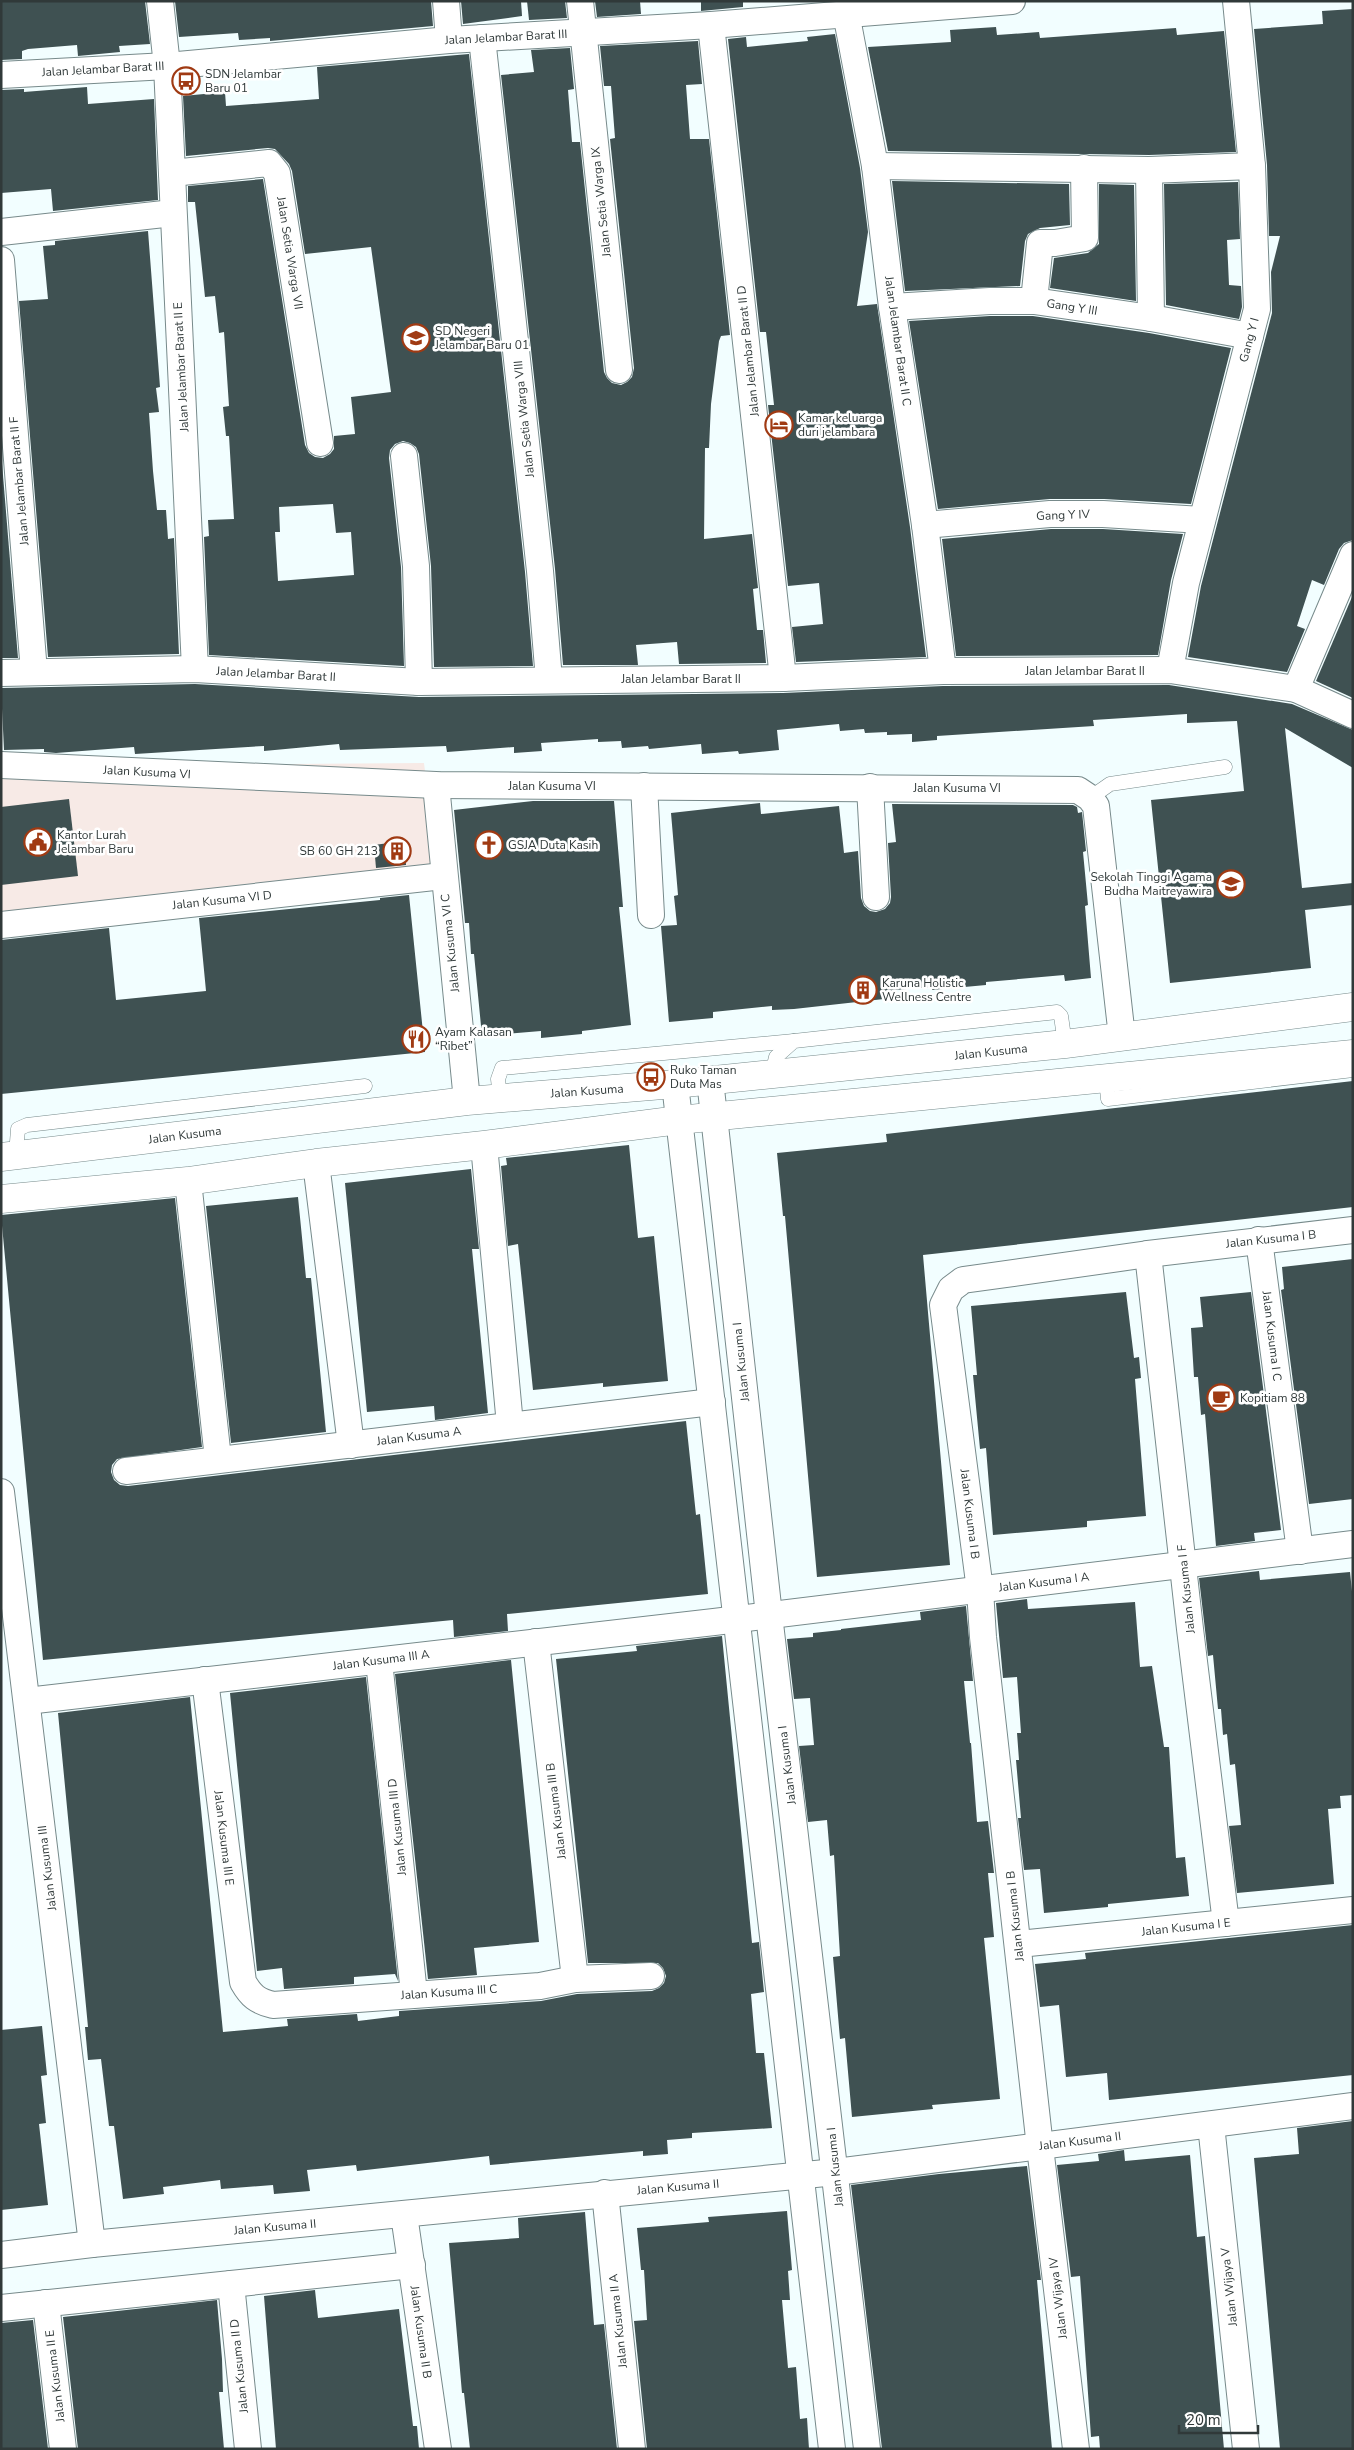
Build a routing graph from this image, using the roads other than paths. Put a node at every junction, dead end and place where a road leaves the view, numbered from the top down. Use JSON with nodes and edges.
{"nodes":[{"id":1,"x":160,"y":1,"type":"edge"},
{"id":2,"x":446,"y":1,"type":"edge"},
{"id":3,"x":580,"y":1,"type":"edge"},
{"id":4,"x":1012,"y":1,"type":"edge"},
{"id":5,"x":1236,"y":1,"type":"edge"},
{"id":6,"x":846,"y":13,"type":"junction"},
{"id":7,"x":711,"y":25,"type":"junction"},
{"id":8,"x":583,"y":33,"type":"junction"},
{"id":9,"x":482,"y":38,"type":"junction"},
{"id":10,"x":449,"y":40,"type":"junction"},
{"id":11,"x":167,"y":66,"type":"junction"},
{"id":12,"x":1,"y":75,"type":"edge"},
{"id":13,"x":875,"y":166,"type":"junction"},
{"id":14,"x":1252,"y":166,"type":"junction"},
{"id":15,"x":1084,"y":168,"type":"junction"},
{"id":16,"x":1149,"y":170,"type":"junction"},
{"id":17,"x":172,"y":173,"type":"junction"},
{"id":18,"x":173,"y":213,"type":"junction"},
{"id":19,"x":1,"y":232,"type":"edge"},
{"id":20,"x":1,"y":260,"type":"edge"},
{"id":21,"x":1034,"y":301,"type":"junction"},
{"id":22,"x":892,"y":307,"type":"junction"},
{"id":23,"x":1151,"y":318,"type":"junction"},
{"id":24,"x":1250,"y":336,"type":"junction"},
{"id":25,"x":619,"y":370,"type":"dead end"},
{"id":26,"x":320,"y":442,"type":"dead end"},
{"id":27,"x":404,"y":456,"type":"dead end"},
{"id":28,"x":1202,"y":520,"type":"junction"},
{"id":29,"x":925,"y":525,"type":"junction"},
{"id":30,"x":1353,"y":556,"type":"edge"},
{"id":31,"x":195,"y":669,"type":"junction"},
{"id":32,"x":943,"y":670,"type":"junction"},
{"id":33,"x":1170,"y":670,"type":"junction"},
{"id":34,"x":34,"y":672,"type":"junction"},
{"id":35,"x":1,"y":673,"type":"edge"},
{"id":36,"x":783,"y":678,"type":"junction"},
{"id":37,"x":549,"y":680,"type":"junction"},
{"id":38,"x":419,"y":682,"type":"junction"},
{"id":39,"x":1296,"y":689,"type":"junction"},
{"id":40,"x":1353,"y":715,"type":"edge"},
{"id":41,"x":1,"y":765,"type":"edge"},
{"id":42,"x":1225,"y":767,"type":"dead end"},
{"id":43,"x":436,"y":785,"type":"junction"},
{"id":44,"x":644,"y":786,"type":"junction"},
{"id":45,"x":870,"y":787,"type":"junction"},
{"id":46,"x":1093,"y":802,"type":"junction"},
{"id":47,"x":443,"y":876,"type":"junction"},
{"id":48,"x":876,"y":897,"type":"dead end"},
{"id":49,"x":650,"y":915,"type":"dead end"},
{"id":50,"x":1,"y":925,"type":"edge"},
{"id":51,"x":1353,"y":1007,"type":"edge"},
{"id":52,"x":1122,"y":1037,"type":"junction"},
{"id":53,"x":794,"y":1041,"type":"junction"},
{"id":54,"x":1065,"y":1044,"type":"junction"},
{"id":55,"x":1353,"y":1054,"type":"edge"},
{"id":56,"x":1353,"y":1070,"type":"edge"},
{"id":57,"x":772,"y":1074,"type":"junction"},
{"id":58,"x":1106,"y":1079,"type":"junction"},
{"id":59,"x":710,"y":1080,"type":"junction"},
{"id":60,"x":675,"y":1084,"type":"junction"},
{"id":61,"x":365,"y":1086,"type":"dead end"},
{"id":62,"x":500,"y":1098,"type":"junction"},
{"id":63,"x":467,"y":1101,"type":"junction"},
{"id":64,"x":714,"y":1118,"type":"junction"},
{"id":65,"x":679,"y":1120,"type":"junction"},
{"id":66,"x":484,"y":1145,"type":"junction"},
{"id":67,"x":9,"y":1156,"type":"edge"},
{"id":68,"x":316,"y":1163,"type":"junction"},
{"id":69,"x":188,"y":1181,"type":"junction"},
{"id":70,"x":1,"y":1199,"type":"edge"},
{"id":71,"x":1353,"y":1230,"type":"edge"},
{"id":72,"x":1259,"y":1240,"type":"junction"},
{"id":73,"x":1148,"y":1254,"type":"junction"},
{"id":74,"x":712,"y":1402,"type":"junction"},
{"id":75,"x":510,"y":1425,"type":"junction"},
{"id":76,"x":351,"y":1445,"type":"junction"},
{"id":77,"x":218,"y":1459,"type":"junction"},
{"id":78,"x":126,"y":1471,"type":"dead end"},
{"id":79,"x":1,"y":1492,"type":"edge"},
{"id":80,"x":1353,"y":1544,"type":"edge"},
{"id":81,"x":1300,"y":1551,"type":"junction"},
{"id":82,"x":1183,"y":1565,"type":"junction"},
{"id":83,"x":980,"y":1590,"type":"junction"},
{"id":84,"x":769,"y":1616,"type":"junction"},
{"id":85,"x":736,"y":1620,"type":"junction"},
{"id":86,"x":536,"y":1642,"type":"junction"},
{"id":87,"x":379,"y":1660,"type":"junction"},
{"id":88,"x":205,"y":1680,"type":"junction"},
{"id":89,"x":26,"y":1701,"type":"junction"},
{"id":90,"x":1353,"y":1910,"type":"edge"},
{"id":91,"x":1226,"y":1923,"type":"junction"},
{"id":92,"x":1019,"y":1944,"type":"junction"},
{"id":93,"x":651,"y":1976,"type":"dead end"},
{"id":94,"x":576,"y":1979,"type":"junction"},
{"id":95,"x":250,"y":1994,"type":"joint"},
{"id":96,"x":414,"y":1994,"type":"junction"},
{"id":97,"x":1353,"y":2106,"type":"edge"},
{"id":98,"x":1211,"y":2125,"type":"junction"},
{"id":99,"x":1040,"y":2147,"type":"junction"},
{"id":100,"x":836,"y":2172,"type":"junction"},
{"id":101,"x":802,"y":2175,"type":"junction"},
{"id":102,"x":605,"y":2194,"type":"junction"},
{"id":103,"x":404,"y":2215,"type":"junction"},
{"id":104,"x":92,"y":2244,"type":"junction"},
{"id":105,"x":1,"y":2255,"type":"edge"},
{"id":106,"x":412,"y":2265,"type":"junction"},
{"id":107,"x":231,"y":2284,"type":"junction"},
{"id":108,"x":46,"y":2303,"type":"junction"},
{"id":109,"x":1,"y":2308,"type":"edge"},
{"id":110,"x":63,"y":2449,"type":"edge"},
{"id":111,"x":248,"y":2449,"type":"edge"},
{"id":112,"x":438,"y":2449,"type":"edge"},
{"id":113,"x":632,"y":2449,"type":"edge"},
{"id":114,"x":832,"y":2449,"type":"edge"},
{"id":115,"x":867,"y":2449,"type":"edge"},
{"id":116,"x":1076,"y":2449,"type":"edge"},
{"id":117,"x":1246,"y":2449,"type":"edge"}],
"edges":[{"from":1,"to":11,"type":"street","name":"Jalan Jelambar Barat II E"},
{"from":2,"to":10,"type":"street"},
{"from":3,"to":8,"type":"street","name":"Jalan Setia Warga IX"},
{"from":4,"to":6,"type":"street","name":"Jalan Jelambar Barat III"},
{"from":5,"to":14,"type":"street","name":"Gang Y I"},
{"from":6,"to":7,"type":"street","name":"Jalan Jelambar Barat III"},
{"from":6,"to":13,"type":"street","name":"Jalan Jelambar Barat II C"},
{"from":7,"to":8,"type":"street","name":"Jalan Jelambar Barat III"},
{"from":7,"to":36,"type":"street","name":"Jalan Jelambar Barat II D"},
{"from":8,"to":9,"type":"street","name":"Jalan Jelambar Barat III"},
{"from":8,"to":25,"type":"street","name":"Jalan Setia Warga IX"},
{"from":9,"to":10,"type":"street","name":"Jalan Jelambar Barat III"},
{"from":9,"to":37,"type":"street","name":"Jalan Setia Warga VIII"},
{"from":10,"to":11,"type":"street","name":"Jalan Jelambar Barat III"},
{"from":11,"to":12,"type":"street","name":"Jalan Jelambar Barat III"},
{"from":11,"to":17,"type":"street","name":"Jalan Jelambar Barat II E"},
{"from":13,"to":15,"type":"street"},
{"from":13,"to":22,"type":"street","name":"Jalan Jelambar Barat II C"},
{"from":14,"to":16,"type":"street"},
{"from":14,"to":24,"type":"street","name":"Gang Y I"},
{"from":15,"to":16,"type":"street"},
{"from":15,"to":21,"type":"street"},
{"from":16,"to":23,"type":"street"},
{"from":17,"to":18,"type":"street","name":"Jalan Jelambar Barat II E"},
{"from":17,"to":26,"type":"street","name":"Jalan Setia Warga VII"},
{"from":18,"to":19,"type":"street"},
{"from":18,"to":31,"type":"street","name":"Jalan Jelambar Barat II E"},
{"from":20,"to":34,"type":"street","name":"Jalan Jelambar Barat II F"},
{"from":21,"to":22,"type":"street","name":"Gang Y III"},
{"from":21,"to":23,"type":"street","name":"Gang Y III"},
{"from":22,"to":29,"type":"street","name":"Jalan Jelambar Barat II C"},
{"from":23,"to":24,"type":"street","name":"Gang Y III"},
{"from":24,"to":28,"type":"street","name":"Gang Y I"},
{"from":27,"to":38,"type":"street"},
{"from":28,"to":29,"type":"street","name":"Gang Y IV"},
{"from":28,"to":33,"type":"street","name":"Gang Y I"},
{"from":29,"to":32,"type":"street","name":"Jalan Jelambar Barat II C"},
{"from":30,"to":39,"type":"street"},
{"from":31,"to":34,"type":"street","name":"Jalan Jelambar Barat II"},
{"from":31,"to":38,"type":"street","name":"Jalan Jelambar Barat II"},
{"from":32,"to":33,"type":"street","name":"Jalan Jelambar Barat II"},
{"from":32,"to":36,"type":"street","name":"Jalan Jelambar Barat II"},
{"from":33,"to":39,"type":"street","name":"Jalan Jelambar Barat II"},
{"from":34,"to":35,"type":"street","name":"Jalan Jelambar Barat II"},
{"from":36,"to":37,"type":"street","name":"Jalan Jelambar Barat II"},
{"from":37,"to":38,"type":"street","name":"Jalan Jelambar Barat II"},
{"from":39,"to":40,"type":"street","name":"Jalan Jelambar Barat II"},
{"from":41,"to":43,"type":"street","name":"Jalan Kusuma VI"},
{"from":42,"to":46,"type":"lane"},
{"from":43,"to":44,"type":"street","name":"Jalan Kusuma VI"},
{"from":43,"to":47,"type":"street","name":"Jalan Kusuma VI C"},
{"from":44,"to":45,"type":"street","name":"Jalan Kusuma VI"},
{"from":44,"to":49,"type":"street"},
{"from":45,"to":46,"type":"street","name":"Jalan Kusuma VI"},
{"from":45,"to":48,"type":"street"},
{"from":46,"to":52,"type":"street"},
{"from":47,"to":50,"type":"street","name":"Jalan Kusuma VI D"},
{"from":47,"to":63,"type":"street","name":"Jalan Kusuma VI C"},
{"from":51,"to":52,"type":"street","name":"Jalan Kusuma"},
{"from":52,"to":54,"type":"street","name":"Jalan Kusuma"},
{"from":53,"to":54,"type":"lane"},
{"from":53,"to":57,"type":"lane"},
{"from":53,"to":62,"type":"lane"},
{"from":54,"to":57,"type":"street","name":"Jalan Kusuma"},
{"from":55,"to":58,"type":"street"},
{"from":56,"to":58,"type":"lane"},
{"from":57,"to":59,"type":"street","name":"Jalan Kusuma"},
{"from":58,"to":64,"type":"street"},
{"from":59,"to":60,"type":"street","name":"Jalan Kusuma"},
{"from":59,"to":64,"type":"street","name":"Jalan Kusuma I"},
{"from":60,"to":62,"type":"street","name":"Jalan Kusuma"},
{"from":60,"to":65,"type":"street"},
{"from":61,"to":67,"type":"lane"},
{"from":62,"to":63,"type":"street","name":"Jalan Kusuma"},
{"from":63,"to":67,"type":"street","name":"Jalan Kusuma"},
{"from":64,"to":65,"type":"street"},
{"from":64,"to":84,"type":"street","name":"Jalan Kusuma I"},
{"from":65,"to":66,"type":"street"},
{"from":65,"to":74,"type":"street"},
{"from":66,"to":68,"type":"street"},
{"from":66,"to":75,"type":"street"},
{"from":68,"to":69,"type":"street"},
{"from":68,"to":76,"type":"street"},
{"from":69,"to":70,"type":"street"},
{"from":69,"to":77,"type":"street"},
{"from":71,"to":72,"type":"street","name":"Jalan Kusuma I B"},
{"from":72,"to":73,"type":"street","name":"Jalan Kusuma I B"},
{"from":72,"to":81,"type":"street","name":"Jalan Kusuma I C"},
{"from":73,"to":82,"type":"street","name":"Jalan Kusuma I F"},
{"from":73,"to":83,"type":"street","name":"Jalan Kusuma I B"},
{"from":74,"to":75,"type":"street","name":"Jalan Kusuma A"},
{"from":74,"to":85,"type":"street"},
{"from":75,"to":76,"type":"street","name":"Jalan Kusuma A"},
{"from":76,"to":77,"type":"street","name":"Jalan Kusuma A"},
{"from":77,"to":78,"type":"street","name":"Jalan Kusuma A"},
{"from":79,"to":89,"type":"street","name":"Jalan Kusuma III"},
{"from":80,"to":81,"type":"street","name":"Jalan Kusuma I A"},
{"from":81,"to":82,"type":"street","name":"Jalan Kusuma I A"},
{"from":82,"to":83,"type":"street","name":"Jalan Kusuma I A"},
{"from":82,"to":91,"type":"street","name":"Jalan Kusuma I F"},
{"from":83,"to":84,"type":"street","name":"Jalan Kusuma I A"},
{"from":83,"to":92,"type":"street","name":"Jalan Kusuma I B"},
{"from":84,"to":85,"type":"street","name":"Jalan Kusuma I A"},
{"from":84,"to":100,"type":"street","name":"Jalan Kusuma I"},
{"from":85,"to":86,"type":"street","name":"Jalan Kusuma III A"},
{"from":85,"to":101,"type":"street"},
{"from":86,"to":87,"type":"street","name":"Jalan Kusuma III A"},
{"from":86,"to":94,"type":"street","name":"Jalan Kusuma III B"},
{"from":87,"to":88,"type":"street","name":"Jalan Kusuma III A"},
{"from":87,"to":96,"type":"street","name":"Jalan Kusuma III D"},
{"from":88,"to":89,"type":"street","name":"Jalan Kusuma III A"},
{"from":88,"to":95,"type":"street","name":"Jalan Kusuma III E"},
{"from":89,"to":104,"type":"street","name":"Jalan Kusuma III"},
{"from":90,"to":91,"type":"street","name":"Jalan Kusuma I E"},
{"from":91,"to":92,"type":"street","name":"Jalan Kusuma I E"},
{"from":92,"to":99,"type":"street","name":"Jalan Kusuma I B"},
{"from":93,"to":94,"type":"street","name":"Jalan Kusuma III C"},
{"from":94,"to":96,"type":"street","name":"Jalan Kusuma III C"},
{"from":95,"to":96,"type":"street","name":"Jalan Kusuma III C"},
{"from":97,"to":98,"type":"street","name":"Jalan Kusuma II"},
{"from":98,"to":99,"type":"street","name":"Jalan Kusuma II"},
{"from":98,"to":117,"type":"street","name":"Jalan Wijaya V"},
{"from":99,"to":100,"type":"street","name":"Jalan Kusuma II"},
{"from":99,"to":116,"type":"street","name":"Jalan Wijaya IV"},
{"from":100,"to":101,"type":"street","name":"Jalan Kusuma II"},
{"from":100,"to":115,"type":"street","name":"Jalan Kusuma I"},
{"from":101,"to":102,"type":"street","name":"Jalan Kusuma II"},
{"from":101,"to":114,"type":"street"},
{"from":102,"to":103,"type":"street","name":"Jalan Kusuma II"},
{"from":102,"to":113,"type":"street","name":"Jalan Kusuma II A"},
{"from":103,"to":104,"type":"street","name":"Jalan Kusuma II"},
{"from":103,"to":106,"type":"street","name":"Jalan Kusuma II B"},
{"from":104,"to":105,"type":"street","name":"Jalan Kusuma II"},
{"from":106,"to":107,"type":"street"},
{"from":106,"to":112,"type":"street","name":"Jalan Kusuma II B"},
{"from":107,"to":108,"type":"street"},
{"from":107,"to":111,"type":"street","name":"Jalan Kusuma II D"},
{"from":108,"to":109,"type":"street"},
{"from":108,"to":110,"type":"street","name":"Jalan Kusuma II E"}]}
